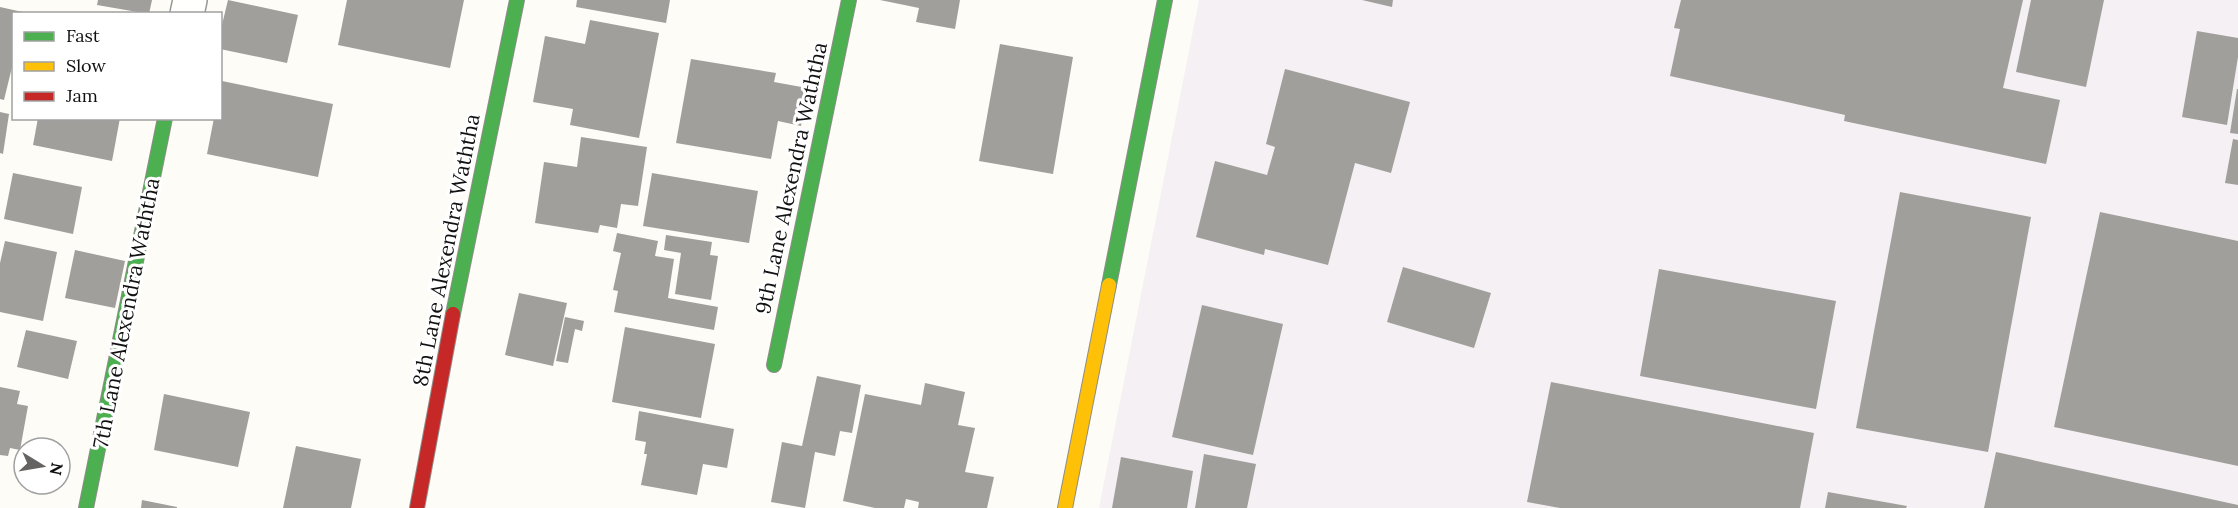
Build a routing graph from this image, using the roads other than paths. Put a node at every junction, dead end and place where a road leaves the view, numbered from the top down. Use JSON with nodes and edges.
{"nodes":[{"id":1,"x":517,"y":0,"type":"edge"},
{"id":2,"x":849,"y":0,"type":"edge"},
{"id":3,"x":1165,"y":0,"type":"edge"},
{"id":4,"x":165,"y":120,"type":"edge"},
{"id":5,"x":774,"y":365,"type":"dead end"},
{"id":6,"x":86,"y":508,"type":"edge"},
{"id":7,"x":417,"y":508,"type":"edge"},
{"id":8,"x":1065,"y":508,"type":"edge"}],
"edges":[{"from":1,"to":7,"type":"street","name":"8th Lane Alexendra Waththa"},
{"from":2,"to":5,"type":"street","name":"9th Lane Alexendra Waththa"},
{"from":3,"to":8,"type":"street"},
{"from":4,"to":6,"type":"street","name":"7th Lane Alexendra Waththa"}]}
